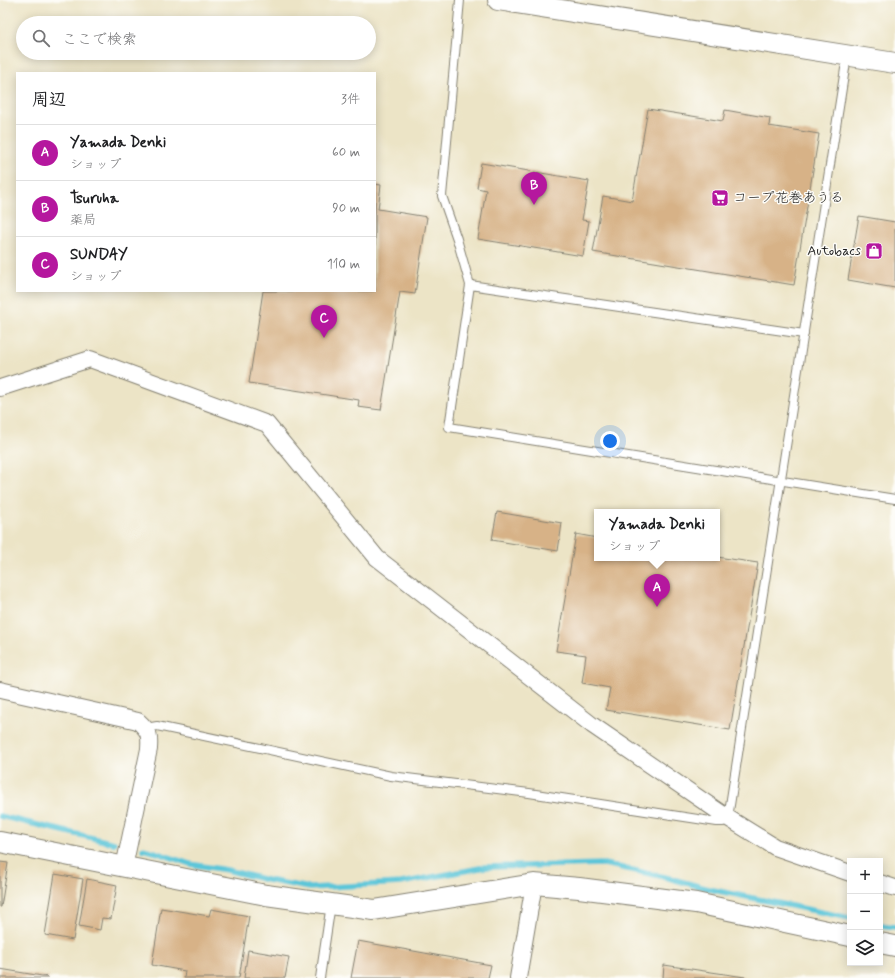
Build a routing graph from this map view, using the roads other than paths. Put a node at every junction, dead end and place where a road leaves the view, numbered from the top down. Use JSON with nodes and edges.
{"nodes":[{"id":1,"x":460,"y":0,"type":"edge"},
{"id":2,"x":498,"y":0,"type":"edge"},
{"id":3,"x":847,"y":56,"type":"junction"},
{"id":4,"x":895,"y":63,"type":"edge"},
{"id":5,"x":470,"y":285,"type":"junction"},
{"id":6,"x":804,"y":334,"type":"junction"},
{"id":7,"x":0,"y":388,"type":"edge"},
{"id":8,"x":781,"y":480,"type":"junction"},
{"id":9,"x":895,"y":498,"type":"edge"},
{"id":10,"x":0,"y":690,"type":"edge"},
{"id":11,"x":146,"y":728,"type":"junction"},
{"id":12,"x":728,"y":818,"type":"junction"},
{"id":13,"x":0,"y":842,"type":"edge"},
{"id":14,"x":124,"y":867,"type":"junction"},
{"id":15,"x":847,"y":872,"type":"edge"},
{"id":16,"x":534,"y":884,"type":"junction"},
{"id":17,"x":883,"y":884,"type":"edge"},
{"id":18,"x":895,"y":888,"type":"edge"},
{"id":19,"x":331,"y":904,"type":"junction"},
{"id":20,"x":847,"y":935,"type":"edge"},
{"id":21,"x":883,"y":944,"type":"edge"},
{"id":22,"x":895,"y":946,"type":"edge"},
{"id":23,"x":320,"y":978,"type":"edge"},
{"id":24,"x":518,"y":978,"type":"edge"}],
"edges":[{"from":1,"to":5,"type":"lane"},
{"from":2,"to":3,"type":"street"},
{"from":3,"to":4,"type":"street"},
{"from":3,"to":6,"type":"lane"},
{"from":5,"to":6,"type":"lane"},
{"from":5,"to":8,"type":"lane"},
{"from":6,"to":8,"type":"lane"},
{"from":7,"to":12,"type":"street"},
{"from":8,"to":9,"type":"lane"},
{"from":8,"to":12,"type":"lane"},
{"from":10,"to":11,"type":"street"},
{"from":11,"to":12,"type":"lane"},
{"from":11,"to":14,"type":"street"},
{"from":12,"to":15,"type":"street"},
{"from":13,"to":14,"type":"street"},
{"from":14,"to":19,"type":"street"},
{"from":16,"to":19,"type":"street"},
{"from":16,"to":20,"type":"street"},
{"from":16,"to":24,"type":"street"},
{"from":17,"to":18,"type":"street"},
{"from":19,"to":23,"type":"lane"},
{"from":21,"to":22,"type":"street"}]}
